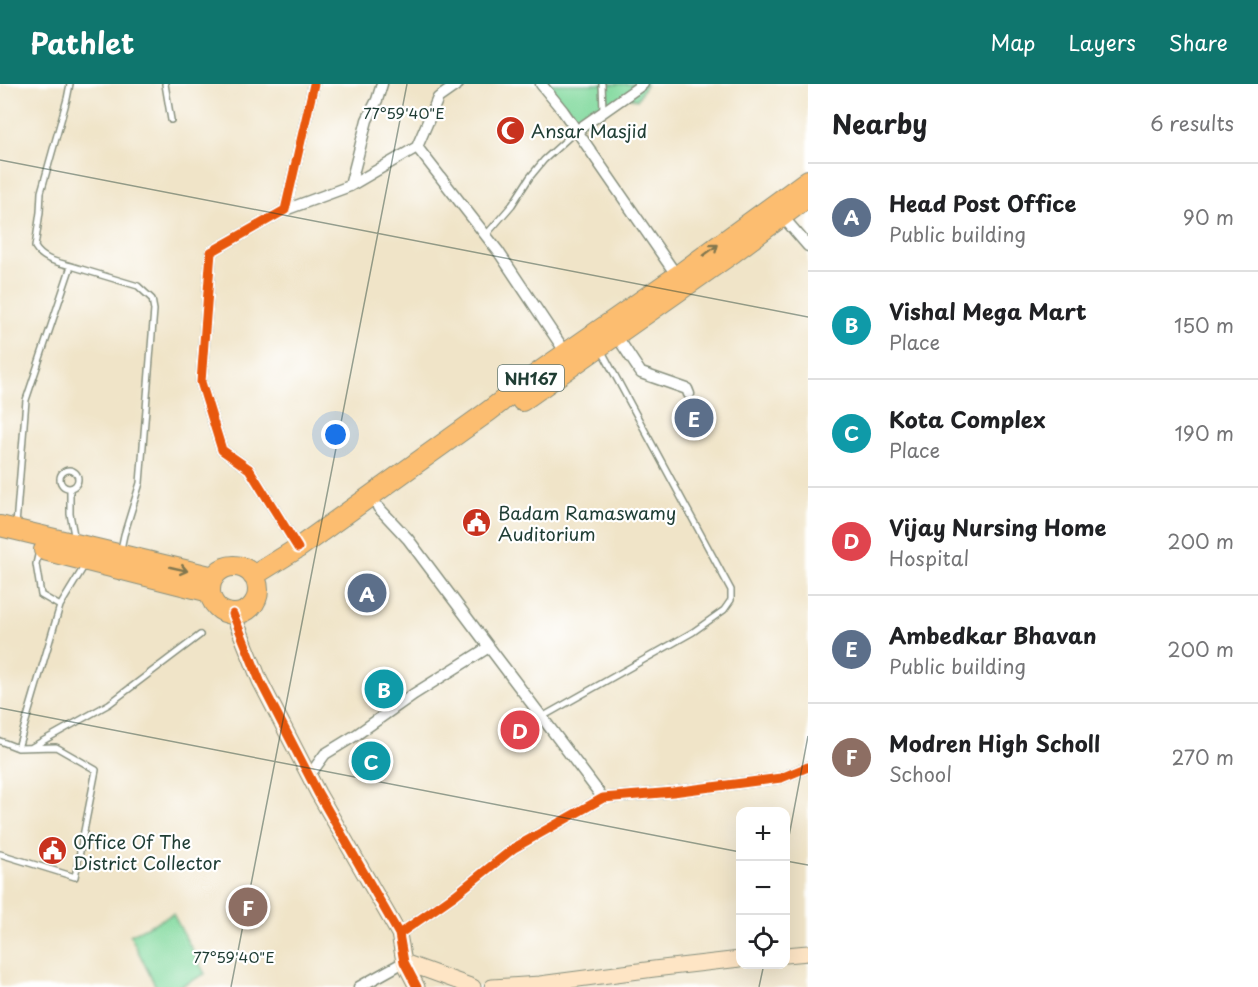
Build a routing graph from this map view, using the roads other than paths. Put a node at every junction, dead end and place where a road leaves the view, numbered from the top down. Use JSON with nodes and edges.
{"nodes":[{"id":1,"x":70,"y":84,"type":"edge"},
{"id":2,"x":165,"y":84,"type":"edge"},
{"id":3,"x":314,"y":84,"type":"edge"},
{"id":4,"x":382,"y":84,"type":"edge"},
{"id":5,"x":458,"y":84,"type":"edge"},
{"id":6,"x":540,"y":84,"type":"edge"},
{"id":7,"x":602,"y":84,"type":"edge"},
{"id":8,"x":643,"y":84,"type":"edge"},
{"id":9,"x":603,"y":112,"type":"junction"},
{"id":10,"x":171,"y":120,"type":"dead end"},
{"id":11,"x":576,"y":131,"type":"junction"},
{"id":12,"x":417,"y":147,"type":"junction"},
{"id":13,"x":808,"y":180,"type":"edge"},
{"id":14,"x":350,"y":186,"type":"junction"},
{"id":15,"x":808,"y":197,"type":"edge"},
{"id":16,"x":285,"y":210,"type":"junction"},
{"id":17,"x":783,"y":217,"type":"junction"},
{"id":18,"x":486,"y":235,"type":"junction"},
{"id":19,"x":808,"y":246,"type":"edge"},
{"id":20,"x":71,"y":266,"type":"junction"},
{"id":21,"x":677,"y":276,"type":"junction"},
{"id":22,"x":609,"y":341,"type":"junction"},
{"id":23,"x":566,"y":353,"type":"junction"},
{"id":24,"x":689,"y":394,"type":"dead end"},
{"id":25,"x":70,"y":488,"type":"dead end"},
{"id":26,"x":378,"y":507,"type":"junction"},
{"id":27,"x":5,"y":531,"type":"edge"},
{"id":28,"x":298,"y":548,"type":"junction"},
{"id":29,"x":40,"y":549,"type":"junction"},
{"id":30,"x":81,"y":552,"type":"junction"},
{"id":31,"x":120,"y":555,"type":"junction"},
{"id":32,"x":255,"y":581,"type":"junction"},
{"id":33,"x":212,"y":585,"type":"junction"},
{"id":34,"x":60,"y":606,"type":"junction"},
{"id":35,"x":233,"y":614,"type":"junction"},
{"id":36,"x":200,"y":635,"type":"dead end"},
{"id":37,"x":489,"y":647,"type":"junction"},
{"id":38,"x":542,"y":717,"type":"junction"},
{"id":39,"x":0,"y":741,"type":"edge"},
{"id":40,"x":31,"y":747,"type":"junction"},
{"id":41,"x":18,"y":748,"type":"junction"},
{"id":42,"x":808,"y":767,"type":"edge"},
{"id":43,"x":309,"y":776,"type":"junction"},
{"id":44,"x":603,"y":798,"type":"junction"},
{"id":45,"x":0,"y":854,"type":"edge"},
{"id":46,"x":399,"y":934,"type":"junction"},
{"id":47,"x":808,"y":953,"type":"edge"},
{"id":48,"x":790,"y":955,"type":"edge"},
{"id":49,"x":736,"y":961,"type":"edge"},
{"id":50,"x":404,"y":962,"type":"junction"},
{"id":51,"x":587,"y":982,"type":"edge"},
{"id":52,"x":359,"y":987,"type":"edge"},
{"id":53,"x":417,"y":987,"type":"edge"},
{"id":54,"x":473,"y":987,"type":"edge"},
{"id":55,"x":492,"y":987,"type":"edge"}],
"edges":[{"from":1,"to":20,"type":"lane"},
{"from":2,"to":10,"type":"lane"},
{"from":3,"to":16,"type":"street"},
{"from":4,"to":14,"type":"street"},
{"from":5,"to":12,"type":"street"},
{"from":6,"to":11,"type":"street"},
{"from":7,"to":9,"type":"lane"},
{"from":8,"to":9,"type":"street"},
{"from":9,"to":11,"type":"street"},
{"from":11,"to":18,"type":"lane"},
{"from":11,"to":21,"type":"street"},
{"from":12,"to":14,"type":"street"},
{"from":12,"to":18,"type":"street"},
{"from":21,"to":13,"type":"highway","number":"NH167","one_way":true},
{"from":14,"to":16,"type":"street"},
{"from":15,"to":17,"type":"highway","number":"NH167"},
{"from":16,"to":28,"type":"street"},
{"from":17,"to":19,"type":"street"},
{"from":17,"to":22,"type":"highway","number":"NH167"},
{"from":18,"to":23,"type":"street"},
{"from":20,"to":27,"type":"lane"},
{"from":20,"to":31,"type":"lane"},
{"from":21,"to":23,"type":"highway","number":"NH167"},
{"from":22,"to":24,"type":"street"},
{"from":22,"to":26,"type":"highway","number":"NH167"},
{"from":22,"to":38,"type":"lane"},
{"from":23,"to":28,"type":"highway","number":"NH167"},
{"from":25,"to":30,"type":"lane"},
{"from":26,"to":32,"type":"highway","number":"NH167"},
{"from":26,"to":37,"type":"street"},
{"from":27,"to":29,"type":"highway"},
{"from":27,"to":30,"type":"highway"},
{"from":28,"to":32,"type":"highway","number":"NH167"},
{"from":29,"to":30,"type":"highway"},
{"from":29,"to":34,"type":"lane"},
{"from":30,"to":31,"type":"highway"},
{"from":30,"to":33,"type":"highway"},
{"from":30,"to":34,"type":"lane"},
{"from":31,"to":33,"type":"highway","one_way":true},
{"from":32,"to":33,"type":"highway"},
{"from":32,"to":35,"type":"highway"},
{"from":33,"to":35,"type":"highway"},
{"from":34,"to":41,"type":"lane"},
{"from":35,"to":43,"type":"street"},
{"from":36,"to":40,"type":"lane"},
{"from":37,"to":38,"type":"street"},
{"from":37,"to":43,"type":"street"},
{"from":38,"to":44,"type":"street"},
{"from":39,"to":41,"type":"lane"},
{"from":40,"to":41,"type":"lane"},
{"from":40,"to":45,"type":"lane"},
{"from":42,"to":44,"type":"street"},
{"from":43,"to":46,"type":"street"},
{"from":44,"to":46,"type":"street"},
{"from":46,"to":50,"type":"street"},
{"from":47,"to":48,"type":"street"},
{"from":49,"to":51,"type":"street"},
{"from":50,"to":52,"type":"street"},
{"from":50,"to":53,"type":"street"},
{"from":50,"to":54,"type":"street"},
{"from":51,"to":55,"type":"street"}]}
